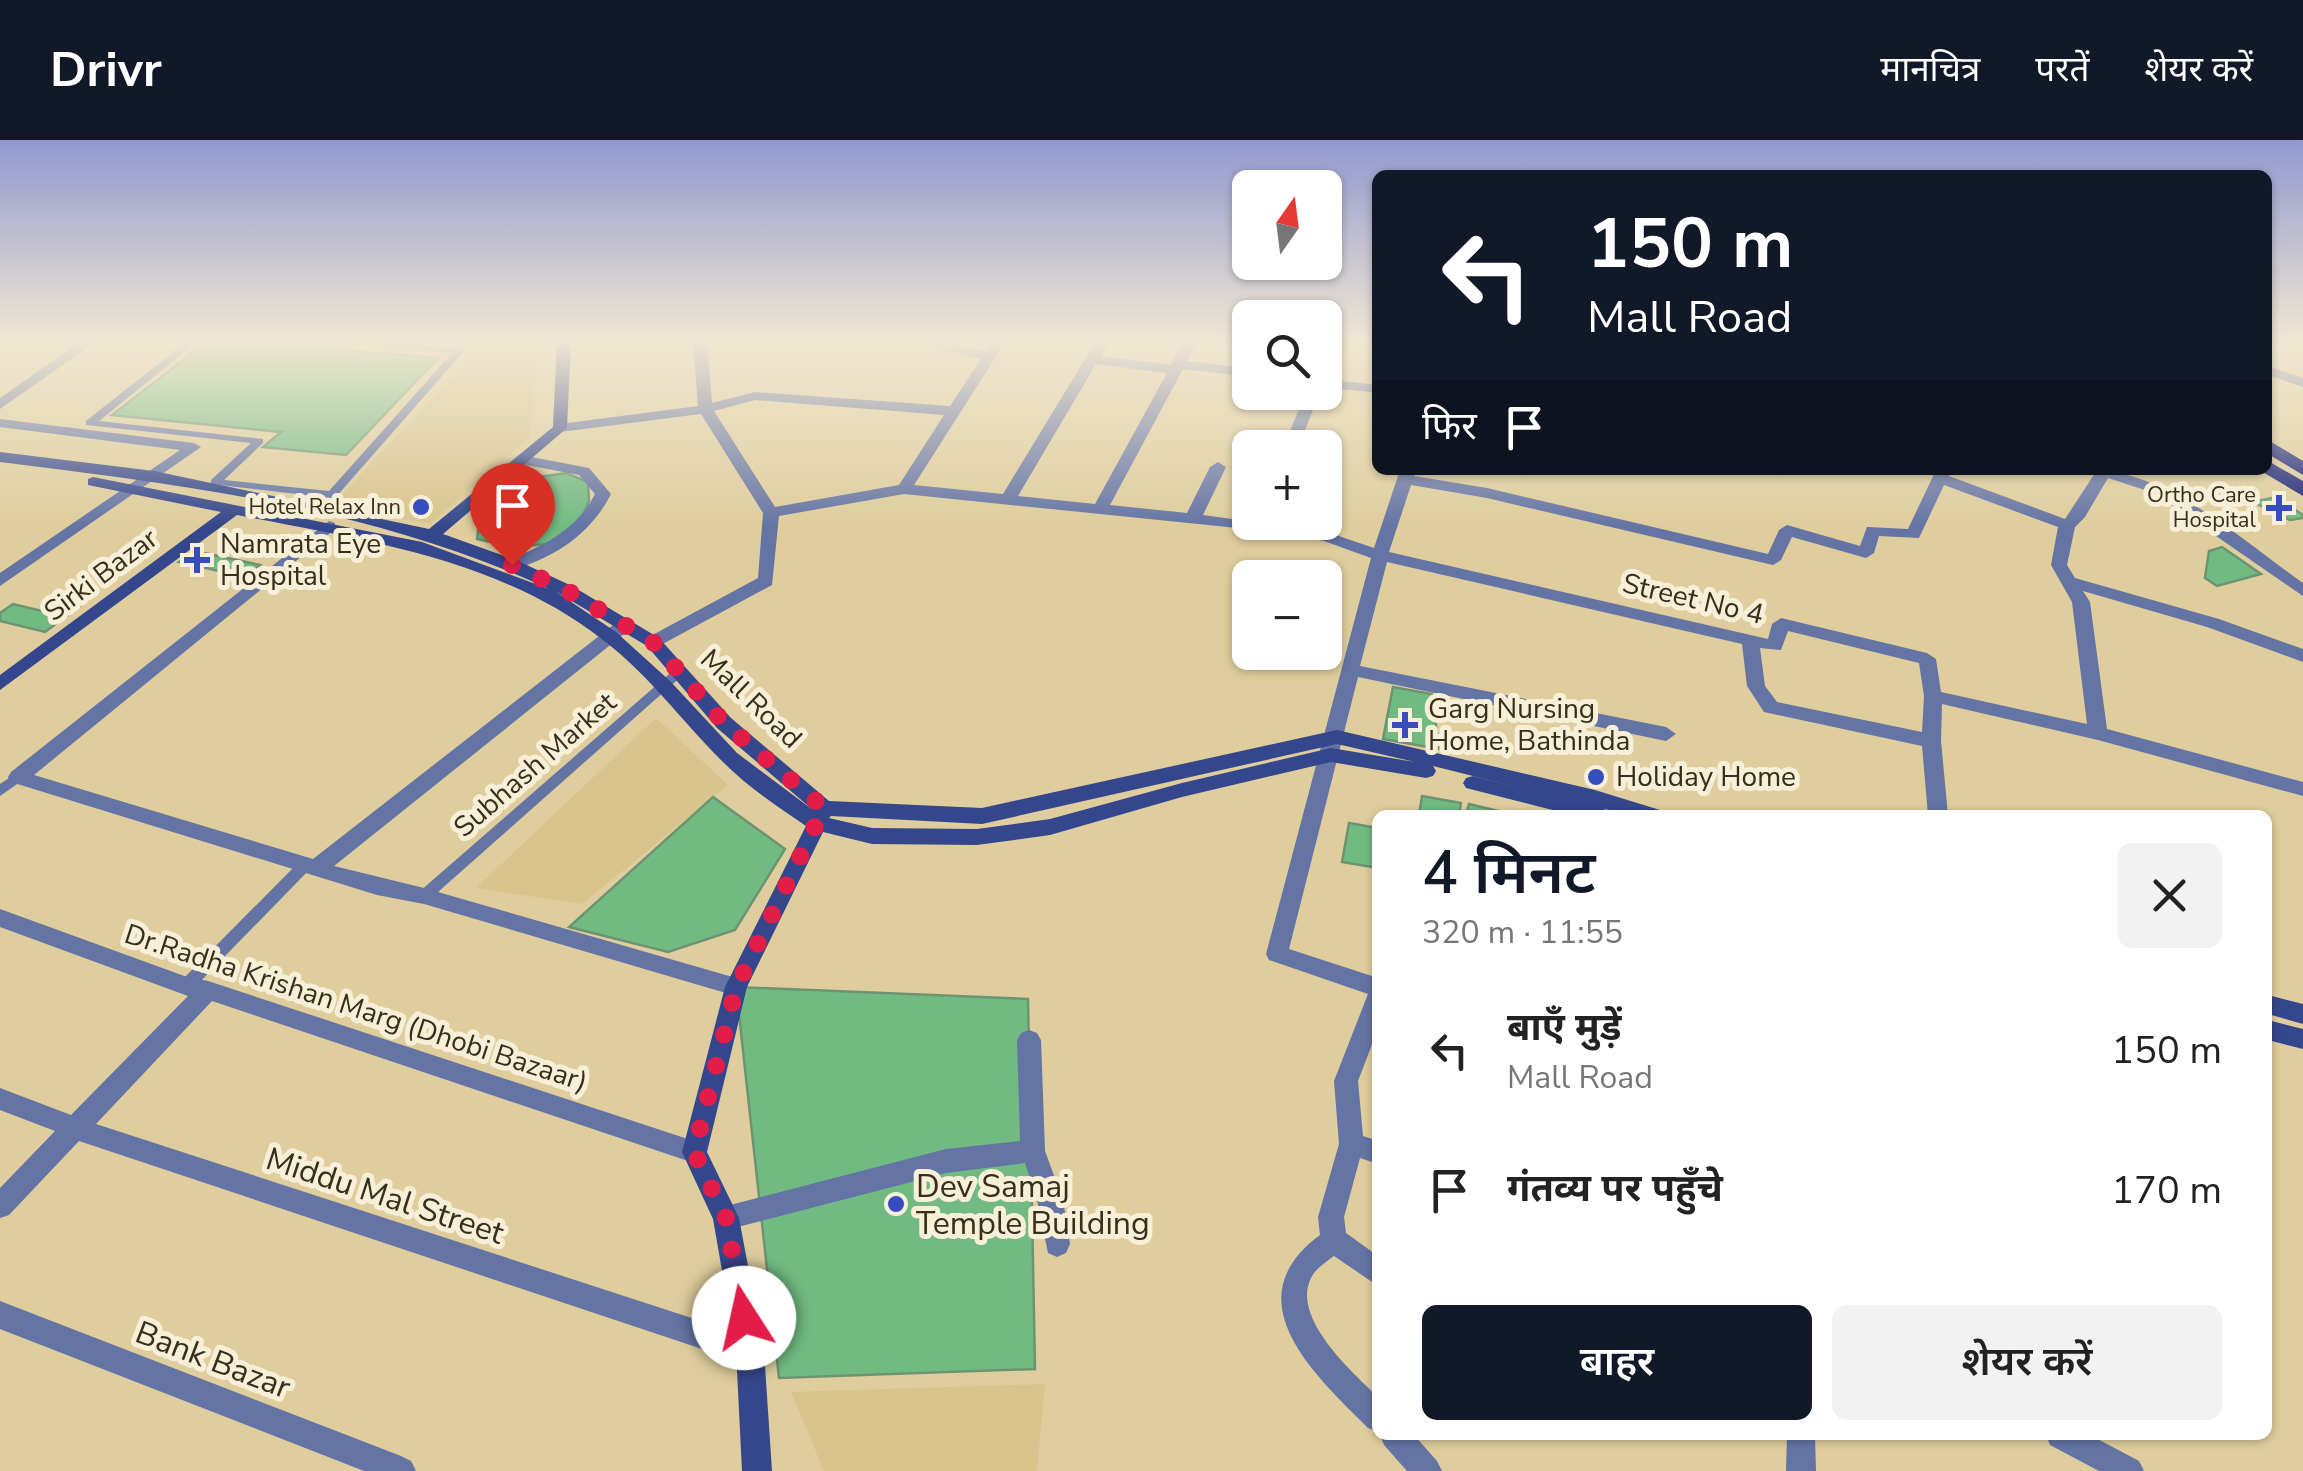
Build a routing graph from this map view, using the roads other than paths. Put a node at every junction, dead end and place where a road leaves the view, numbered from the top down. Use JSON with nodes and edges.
{"nodes":[{"id":1,"x":115,"y":403,"type":"edge"},
{"id":2,"x":414,"y":403,"type":"edge"},
{"id":3,"x":561,"y":403,"type":"edge"},
{"id":4,"x":704,"y":403,"type":"edge"},
{"id":5,"x":727,"y":403,"type":"edge"},
{"id":6,"x":849,"y":403,"type":"edge"},
{"id":7,"x":959,"y":403,"type":"edge"},
{"id":8,"x":1065,"y":403,"type":"edge"},
{"id":9,"x":1158,"y":403,"type":"edge"},
{"id":10,"x":704,"y":409,"type":"junction"},
{"id":11,"x":954,"y":411,"type":"junction"},
{"id":12,"x":0,"y":422,"type":"edge"},
{"id":13,"x":560,"y":428,"type":"junction"},
{"id":14,"x":2272,"y":448,"type":"edge"},
{"id":15,"x":0,"y":456,"type":"edge"},
{"id":16,"x":521,"y":460,"type":"junction"},
{"id":17,"x":2301,"y":466,"type":"edge"},
{"id":18,"x":1218,"y":467,"type":"dead end"},
{"id":19,"x":0,"y":470,"type":"edge"},
{"id":20,"x":2272,"y":470,"type":"edge"},
{"id":21,"x":1407,"y":475,"type":"edge"},
{"id":22,"x":1411,"y":475,"type":"edge"},
{"id":23,"x":1942,"y":475,"type":"edge"},
{"id":24,"x":1944,"y":475,"type":"edge"},
{"id":25,"x":2100,"y":475,"type":"edge"},
{"id":26,"x":2114,"y":475,"type":"edge"},
{"id":27,"x":154,"y":476,"type":"junction"},
{"id":28,"x":136,"y":488,"type":"junction"},
{"id":29,"x":904,"y":490,"type":"junction"},
{"id":30,"x":2303,"y":490,"type":"edge"},
{"id":31,"x":1010,"y":497,"type":"junction"},
{"id":32,"x":249,"y":498,"type":"junction"},
{"id":33,"x":1101,"y":508,"type":"junction"},
{"id":34,"x":772,"y":513,"type":"junction"},
{"id":35,"x":1193,"y":518,"type":"junction"},
{"id":36,"x":1232,"y":522,"type":"edge"},
{"id":37,"x":2067,"y":525,"type":"junction"},
{"id":38,"x":329,"y":526,"type":"junction"},
{"id":39,"x":432,"y":535,"type":"junction"},
{"id":40,"x":1336,"y":540,"type":"edge"},
{"id":41,"x":1380,"y":555,"type":"junction"},
{"id":42,"x":512,"y":565,"type":"junction"},
{"id":43,"x":0,"y":581,"type":"edge"},
{"id":44,"x":2068,"y":581,"type":"junction"},
{"id":45,"x":2303,"y":592,"type":"edge"},
{"id":46,"x":616,"y":631,"type":"junction"},
{"id":47,"x":1751,"y":640,"type":"junction"},
{"id":48,"x":653,"y":642,"type":"junction"},
{"id":49,"x":2303,"y":656,"type":"edge"},
{"id":50,"x":1352,"y":670,"type":"junction"},
{"id":51,"x":672,"y":678,"type":"junction"},
{"id":52,"x":0,"y":684,"type":"edge"},
{"id":53,"x":1934,"y":696,"type":"junction"},
{"id":54,"x":2098,"y":733,"type":"junction"},
{"id":55,"x":1666,"y":734,"type":"dead end"},
{"id":56,"x":1932,"y":741,"type":"junction"},
{"id":57,"x":1334,"y":746,"type":"junction"},
{"id":58,"x":18,"y":777,"type":"junction"},
{"id":59,"x":2303,"y":789,"type":"edge"},
{"id":60,"x":0,"y":791,"type":"edge"},
{"id":61,"x":1582,"y":810,"type":"edge"},
{"id":62,"x":1637,"y":810,"type":"edge"},
{"id":63,"x":1938,"y":810,"type":"edge"},
{"id":64,"x":821,"y":816,"type":"junction"},
{"id":65,"x":311,"y":866,"type":"junction"},
{"id":66,"x":424,"y":896,"type":"junction"},
{"id":67,"x":0,"y":918,"type":"edge"},
{"id":68,"x":1372,"y":986,"type":"edge"},
{"id":69,"x":197,"y":988,"type":"junction"},
{"id":70,"x":736,"y":988,"type":"junction"},
{"id":71,"x":2272,"y":1006,"type":"edge"},
{"id":72,"x":1372,"y":1012,"type":"edge"},
{"id":73,"x":2303,"y":1014,"type":"edge"},
{"id":74,"x":2272,"y":1031,"type":"edge"},
{"id":75,"x":2303,"y":1039,"type":"edge"},
{"id":76,"x":1029,"y":1040,"type":"dead end"},
{"id":77,"x":0,"y":1099,"type":"edge"},
{"id":78,"x":78,"y":1128,"type":"junction"},
{"id":79,"x":1352,"y":1144,"type":"junction"},
{"id":80,"x":1372,"y":1151,"type":"edge"},
{"id":81,"x":694,"y":1152,"type":"junction"},
{"id":82,"x":1033,"y":1152,"type":"junction"},
{"id":83,"x":0,"y":1206,"type":"edge"},
{"id":84,"x":726,"y":1218,"type":"junction"},
{"id":85,"x":1334,"y":1240,"type":"junction"},
{"id":86,"x":1058,"y":1244,"type":"dead end"},
{"id":87,"x":1372,"y":1268,"type":"edge"},
{"id":88,"x":0,"y":1315,"type":"edge"},
{"id":89,"x":750,"y":1351,"type":"junction"},
{"id":90,"x":1372,"y":1412,"type":"edge"},
{"id":91,"x":1399,"y":1440,"type":"edge"},
{"id":92,"x":1802,"y":1440,"type":"edge"},
{"id":93,"x":2070,"y":1440,"type":"edge"},
{"id":94,"x":402,"y":1471,"type":"edge"},
{"id":95,"x":757,"y":1471,"type":"edge"},
{"id":96,"x":1427,"y":1471,"type":"edge"},
{"id":97,"x":1802,"y":1471,"type":"edge"},
{"id":98,"x":2129,"y":1471,"type":"edge"}],
"edges":[{"from":1,"to":32,"type":"lane"},
{"from":2,"to":32,"type":"lane"},
{"from":3,"to":13,"type":"main road"},
{"from":4,"to":10,"type":"street"},
{"from":5,"to":10,"type":"street"},
{"from":6,"to":11,"type":"street"},
{"from":7,"to":11,"type":"street"},
{"from":8,"to":31,"type":"street"},
{"from":9,"to":33,"type":"street"},
{"from":10,"to":13,"type":"street"},
{"from":10,"to":34,"type":"street"},
{"from":11,"to":29,"type":"street"},
{"from":12,"to":27,"type":"street"},
{"from":13,"to":16,"type":"main road"},
{"from":14,"to":17,"type":"main road"},
{"from":15,"to":27,"type":"main road","name":"Mall Road"},
{"from":16,"to":39,"type":"main road"},
{"from":16,"to":42,"type":"street"},
{"from":18,"to":35,"type":"street"},
{"from":19,"to":28,"type":"main road"},
{"from":20,"to":30,"type":"main road"},
{"from":21,"to":41,"type":"street"},
{"from":22,"to":23,"type":"street"},
{"from":24,"to":37,"type":"street"},
{"from":25,"to":37,"type":"street"},
{"from":26,"to":45,"type":"street"},
{"from":27,"to":28,"type":"street"},
{"from":27,"to":32,"type":"main road","name":"Mall Road"},
{"from":28,"to":32,"type":"main road"},
{"from":28,"to":43,"type":"street"},
{"from":29,"to":31,"type":"street","name":"Street No 4"},
{"from":29,"to":34,"type":"street","name":"Street No 4"},
{"from":31,"to":33,"type":"street","name":"Street No 4"},
{"from":32,"to":38,"type":"main road"},
{"from":32,"to":39,"type":"main road","name":"Mall Road"},
{"from":32,"to":52,"type":"main road","name":"Sirki Bazar"},
{"from":33,"to":35,"type":"street","name":"Street No 4"},
{"from":34,"to":48,"type":"street"},
{"from":35,"to":36,"type":"street","name":"Street No 4"},
{"from":37,"to":44,"type":"street"},
{"from":38,"to":46,"type":"main road"},
{"from":38,"to":58,"type":"street"},
{"from":39,"to":42,"type":"main road","name":"Mall Road"},
{"from":40,"to":41,"type":"street","name":"Street No 4"},
{"from":41,"to":47,"type":"street","name":"Street No 4"},
{"from":41,"to":50,"type":"street"},
{"from":42,"to":46,"type":"main road","name":"Mall Road"},
{"from":44,"to":49,"type":"street"},
{"from":44,"to":54,"type":"street"},
{"from":46,"to":48,"type":"main road","name":"Mall Road"},
{"from":46,"to":51,"type":"main road"},
{"from":46,"to":65,"type":"street"},
{"from":47,"to":53,"type":"street","name":"Street No 4"},
{"from":47,"to":56,"type":"street"},
{"from":48,"to":51,"type":"main road","name":"Mall Road"},
{"from":50,"to":55,"type":"street"},
{"from":50,"to":57,"type":"street"},
{"from":51,"to":64,"type":"main road"},
{"from":51,"to":66,"type":"lane","name":"Subhash Market"},
{"from":53,"to":54,"type":"street"},
{"from":53,"to":56,"type":"street"},
{"from":54,"to":59,"type":"street"},
{"from":56,"to":63,"type":"street"},
{"from":57,"to":61,"type":"main road"},
{"from":57,"to":62,"type":"main road"},
{"from":57,"to":64,"type":"main road"},
{"from":57,"to":68,"type":"street"},
{"from":58,"to":60,"type":"lane"},
{"from":58,"to":65,"type":"street"},
{"from":64,"to":70,"type":"main road"},
{"from":65,"to":66,"type":"street"},
{"from":65,"to":69,"type":"lane"},
{"from":66,"to":70,"type":"street"},
{"from":67,"to":69,"type":"street","name":"Dr.Radha Krishan Marg (Dhobi Bazaar)"},
{"from":69,"to":78,"type":"street"},
{"from":69,"to":81,"type":"street","name":"Dr.Radha Krishan Marg (Dhobi Bazaar)"},
{"from":70,"to":81,"type":"main road"},
{"from":71,"to":73,"type":"main road"},
{"from":72,"to":79,"type":"street"},
{"from":74,"to":75,"type":"main road"},
{"from":76,"to":82,"type":"street"},
{"from":77,"to":78,"type":"street","name":"Middu Mal Street"},
{"from":78,"to":83,"type":"street"},
{"from":78,"to":89,"type":"street","name":"Middu Mal Street"},
{"from":79,"to":80,"type":"street"},
{"from":79,"to":85,"type":"street"},
{"from":81,"to":84,"type":"main road"},
{"from":82,"to":84,"type":"street"},
{"from":82,"to":86,"type":"street"},
{"from":84,"to":89,"type":"main road"},
{"from":85,"to":87,"type":"street"},
{"from":85,"to":90,"type":"street"},
{"from":88,"to":94,"type":"street","name":"Bank Bazar"},
{"from":89,"to":95,"type":"main road"},
{"from":91,"to":96,"type":"street"},
{"from":92,"to":97,"type":"street"},
{"from":93,"to":98,"type":"street"}]}
